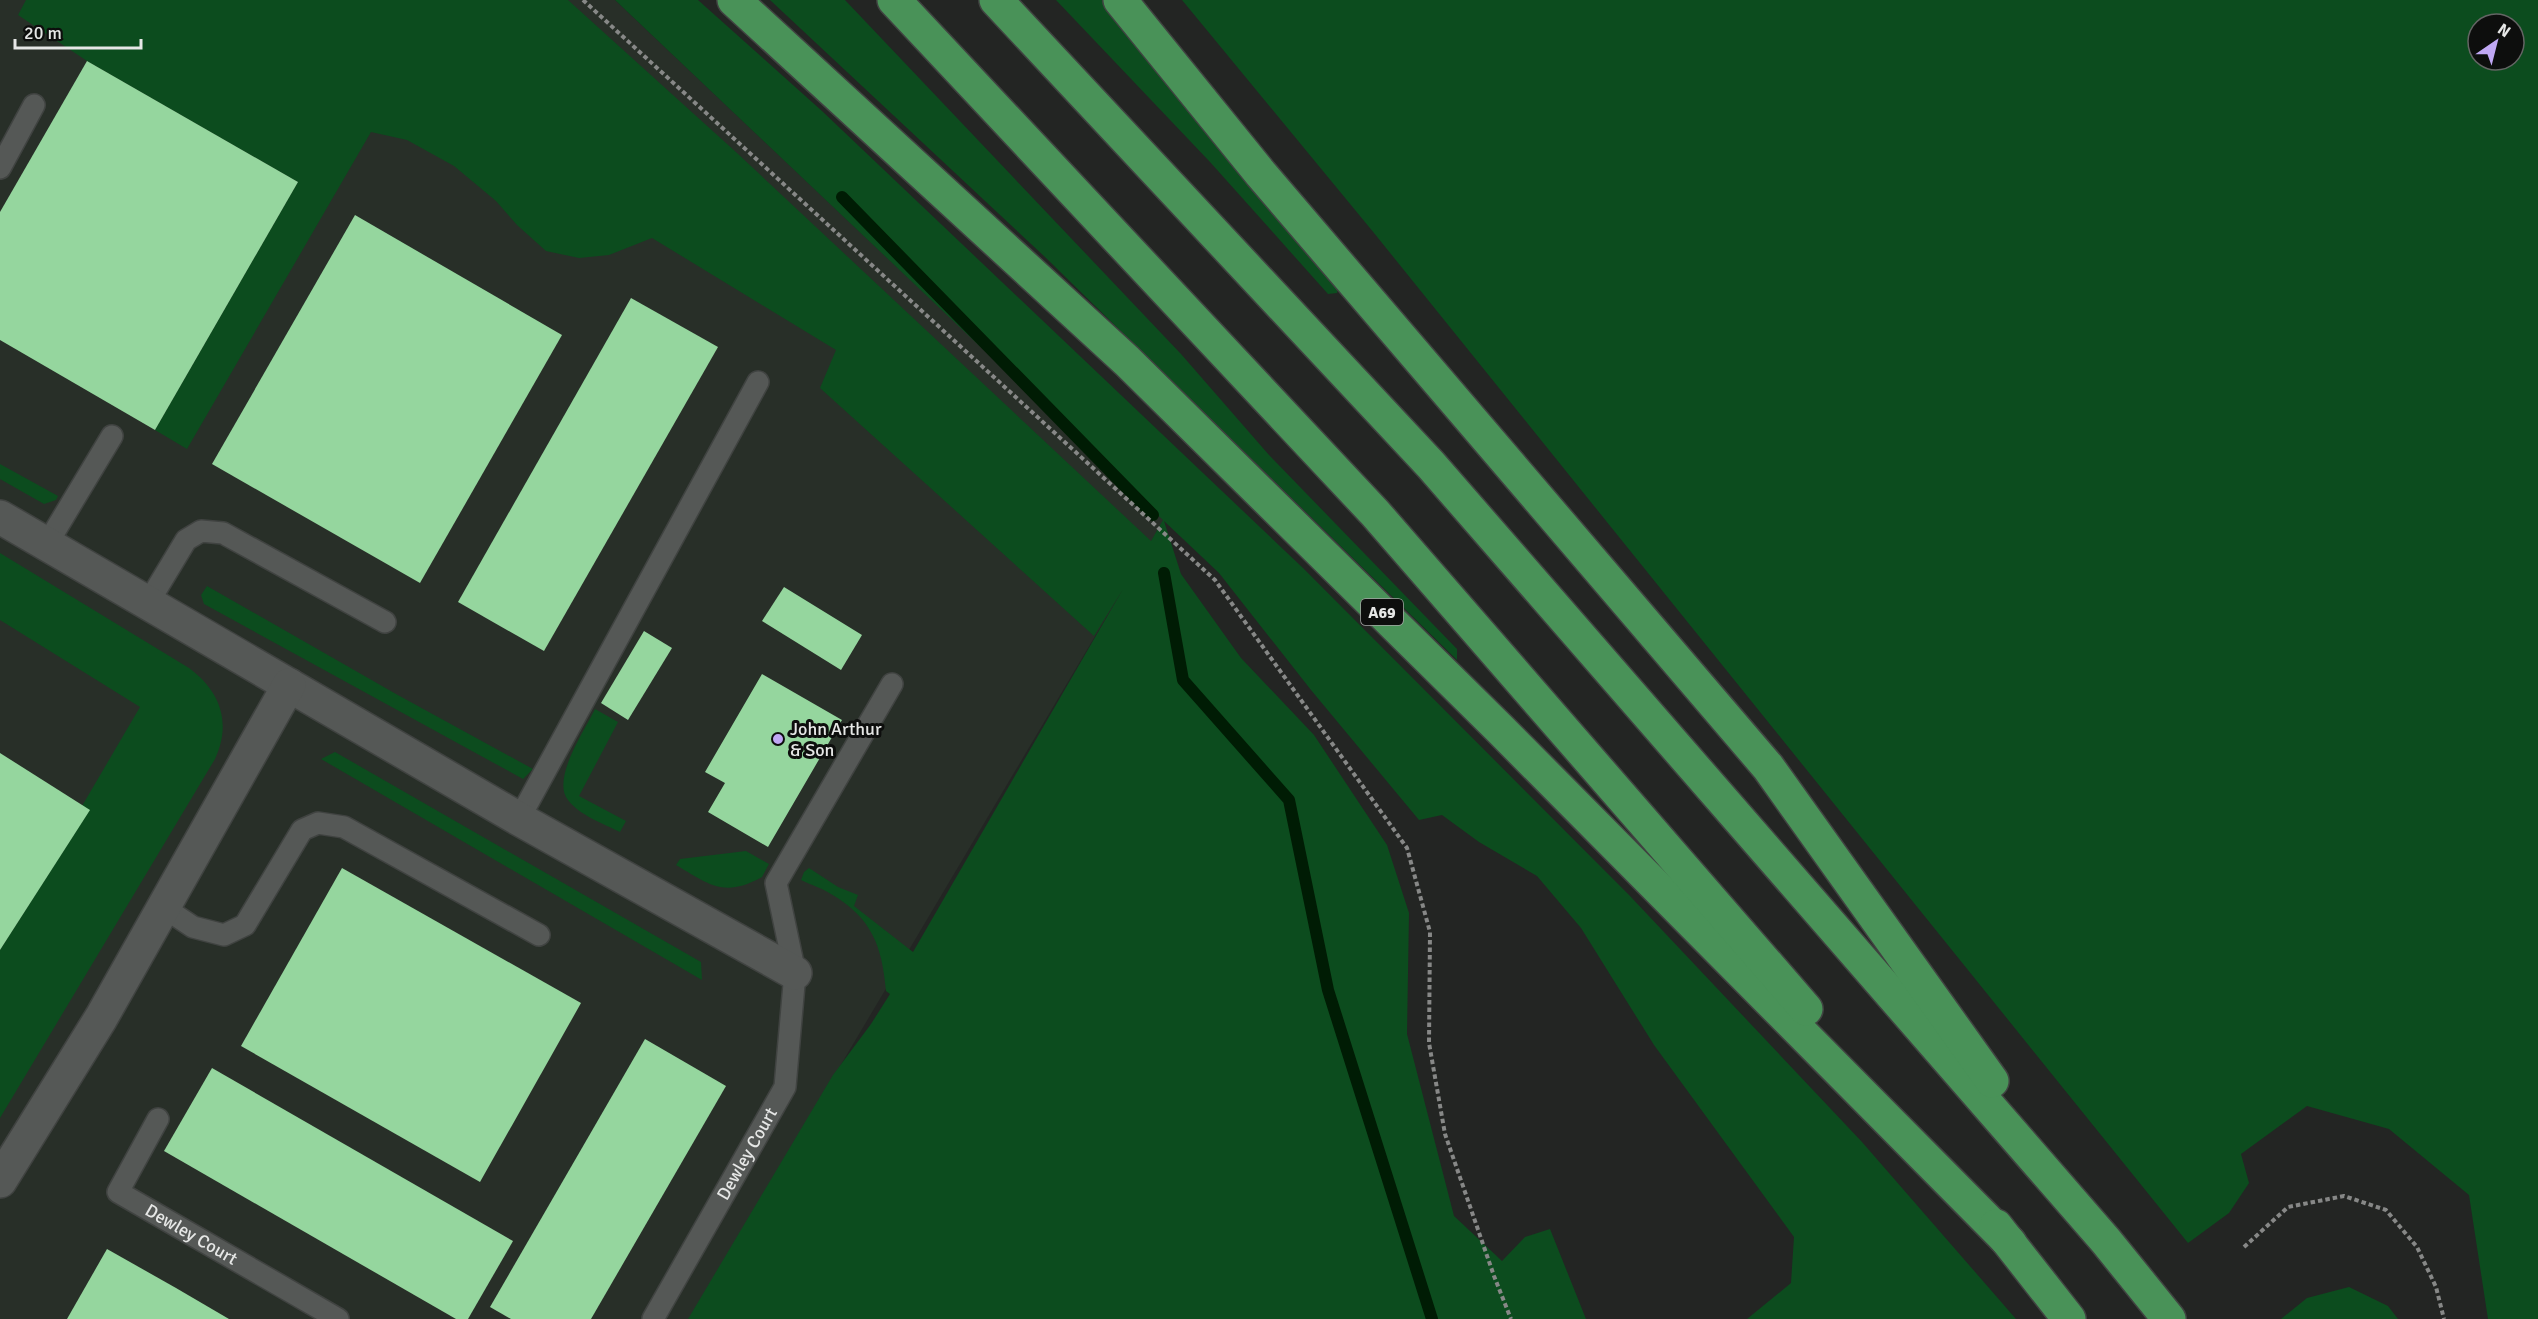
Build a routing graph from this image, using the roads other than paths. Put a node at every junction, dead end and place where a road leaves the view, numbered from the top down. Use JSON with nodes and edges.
{"nodes":[{"id":1,"x":734,"y":0,"type":"edge"},
{"id":2,"x":894,"y":0,"type":"edge"},
{"id":3,"x":996,"y":0,"type":"edge"},
{"id":4,"x":1120,"y":0,"type":"edge"},
{"id":5,"x":34,"y":105,"type":"dead end"},
{"id":6,"x":0,"y":168,"type":"edge"},
{"id":7,"x":758,"y":382,"type":"dead end"},
{"id":8,"x":112,"y":436,"type":"dead end"},
{"id":9,"x":0,"y":517,"type":"edge"},
{"id":10,"x":47,"y":544,"type":"junction"},
{"id":11,"x":148,"y":603,"type":"junction"},
{"id":12,"x":385,"y":622,"type":"dead end"},
{"id":13,"x":892,"y":684,"type":"dead end"},
{"id":14,"x":289,"y":685,"type":"junction"},
{"id":15,"x":519,"y":819,"type":"junction"},
{"id":16,"x":163,"y":907,"type":"junction"},
{"id":17,"x":538,"y":935,"type":"dead end"},
{"id":18,"x":795,"y":973,"type":"junction"},
{"id":19,"x":158,"y":1119,"type":"dead end"},
{"id":20,"x":0,"y":1181,"type":"edge"},
{"id":21,"x":2106,"y":1241,"type":"junction"},
{"id":22,"x":2010,"y":1243,"type":"junction"},
{"id":23,"x":338,"y":1319,"type":"edge"},
{"id":24,"x":653,"y":1319,"type":"edge"},
{"id":25,"x":2069,"y":1319,"type":"edge"},
{"id":26,"x":2169,"y":1319,"type":"edge"}],
"edges":[{"from":1,"to":22,"type":"highway","number":"A69"},
{"from":2,"to":22,"type":"highway","number":"A69"},
{"from":3,"to":21,"type":"highway"},
{"from":4,"to":21,"type":"highway"},
{"from":5,"to":6,"type":"lane"},
{"from":7,"to":15,"type":"lane"},
{"from":8,"to":10,"type":"lane"},
{"from":9,"to":10,"type":"street"},
{"from":10,"to":11,"type":"street"},
{"from":11,"to":12,"type":"lane"},
{"from":11,"to":14,"type":"street"},
{"from":13,"to":18,"type":"lane","name":"Dewley Court"},
{"from":14,"to":15,"type":"street"},
{"from":14,"to":16,"type":"street"},
{"from":15,"to":18,"type":"street"},
{"from":16,"to":17,"type":"lane"},
{"from":16,"to":20,"type":"street"},
{"from":18,"to":24,"type":"lane","name":"Dewley Court"},
{"from":19,"to":23,"type":"lane","name":"Dewley Court"},
{"from":21,"to":26,"type":"highway"},
{"from":22,"to":25,"type":"highway","number":"A69"}]}
